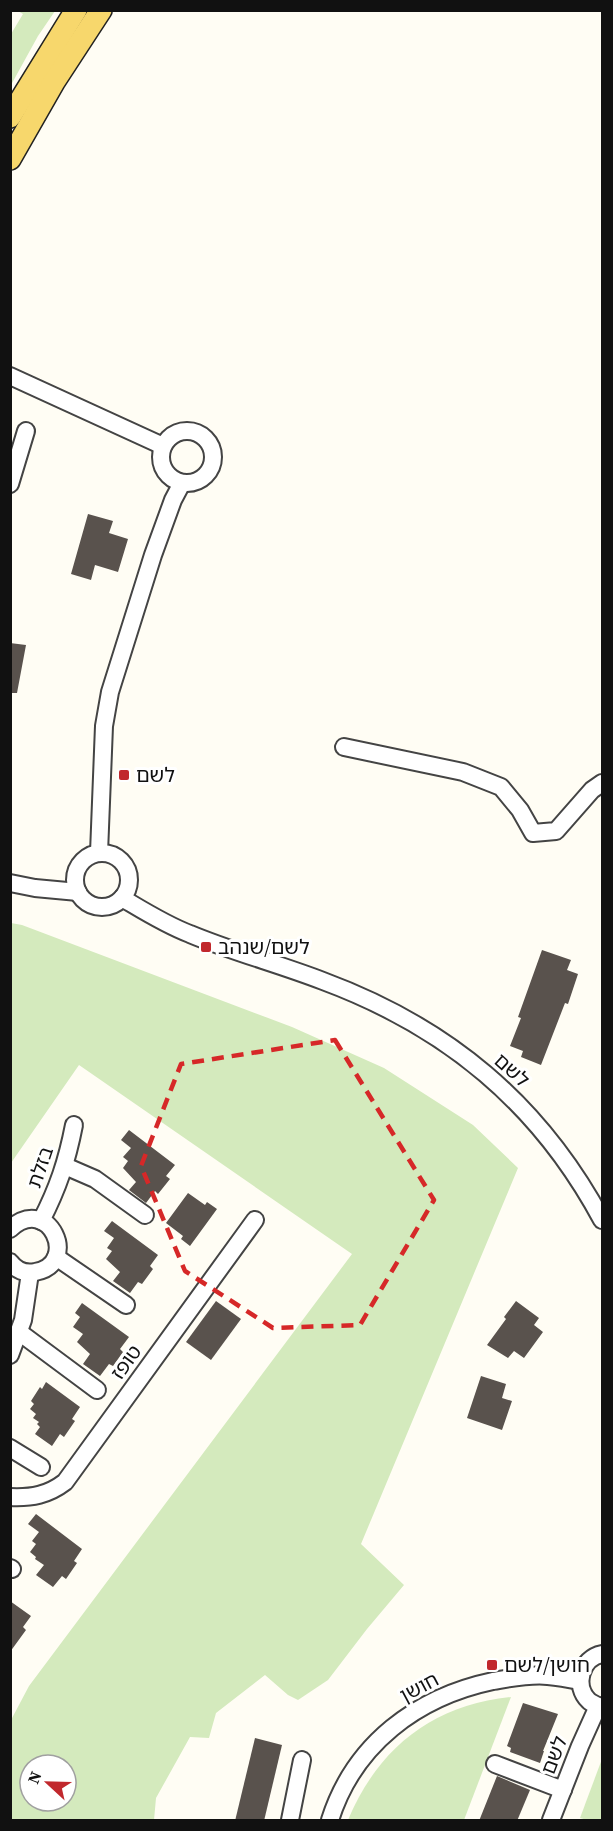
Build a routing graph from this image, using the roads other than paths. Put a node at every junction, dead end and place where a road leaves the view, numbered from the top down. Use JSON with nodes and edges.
{"nodes":[{"id":1,"x":76,"y":10,"type":"edge"},
{"id":2,"x":101,"y":10,"type":"edge"},
{"id":3,"x":10,"y":117,"type":"edge"},
{"id":4,"x":10,"y":159,"type":"edge"},
{"id":5,"x":10,"y":376,"type":"edge"},
{"id":6,"x":26,"y":431,"type":"dead end"},
{"id":7,"x":163,"y":446,"type":"junction"},
{"id":8,"x":182,"y":483,"type":"junction"},
{"id":9,"x":10,"y":484,"type":"edge"},
{"id":10,"x":344,"y":747,"type":"dead end"},
{"id":11,"x":603,"y":783,"type":"edge"},
{"id":12,"x":99,"y":853,"type":"junction"},
{"id":13,"x":10,"y":883,"type":"edge"},
{"id":14,"x":78,"y":892,"type":"junction"},
{"id":15,"x":122,"y":898,"type":"junction"},
{"id":16,"x":74,"y":1125,"type":"dead end"},
{"id":17,"x":65,"y":1166,"type":"junction"},
{"id":18,"x":145,"y":1215,"type":"dead end"},
{"id":19,"x":255,"y":1220,"type":"dead end"},
{"id":20,"x":603,"y":1220,"type":"edge"},
{"id":21,"x":41,"y":1221,"type":"junction"},
{"id":22,"x":10,"y":1228,"type":"edge"},
{"id":23,"x":56,"y":1257,"type":"junction"},
{"id":24,"x":10,"y":1262,"type":"edge"},
{"id":25,"x":30,"y":1273,"type":"junction"},
{"id":26,"x":126,"y":1305,"type":"dead end"},
{"id":27,"x":13,"y":1345,"type":"edge"},
{"id":28,"x":97,"y":1390,"type":"dead end"},
{"id":29,"x":10,"y":1448,"type":"edge"},
{"id":30,"x":41,"y":1467,"type":"dead end"},
{"id":31,"x":10,"y":1497,"type":"edge"},
{"id":32,"x":603,"y":1654,"type":"edge"},
{"id":33,"x":580,"y":1681,"type":"junction"},
{"id":34,"x":600,"y":1707,"type":"edge"},
{"id":35,"x":303,"y":1760,"type":"dead end"},
{"id":36,"x":495,"y":1764,"type":"dead end"},
{"id":37,"x":563,"y":1790,"type":"junction"},
{"id":38,"x":290,"y":1821,"type":"edge"},
{"id":39,"x":330,"y":1821,"type":"edge"},
{"id":40,"x":551,"y":1821,"type":"edge"}],
"edges":[{"from":1,"to":3,"type":"main road"},
{"from":2,"to":4,"type":"main road"},
{"from":5,"to":7,"type":"street"},
{"from":6,"to":9,"type":"street"},
{"from":7,"to":8,"type":"street"},
{"from":7,"to":8,"type":"street"},
{"from":8,"to":12,"type":"street"},
{"from":10,"to":11,"type":"street"},
{"from":12,"to":14,"type":"street"},
{"from":12,"to":15,"type":"street"},
{"from":13,"to":14,"type":"street"},
{"from":14,"to":15,"type":"street"},
{"from":15,"to":20,"type":"street","name":"לשם"},
{"from":16,"to":17,"type":"street","name":"בזלת"},
{"from":17,"to":18,"type":"street"},
{"from":17,"to":21,"type":"street","name":"בזלת"},
{"from":19,"to":31,"type":"street","name":"טופז"},
{"from":21,"to":22,"type":"street"},
{"from":21,"to":23,"type":"street"},
{"from":23,"to":25,"type":"street"},
{"from":23,"to":26,"type":"street"},
{"from":24,"to":25,"type":"street"},
{"from":25,"to":27,"type":"street"},
{"from":27,"to":28,"type":"street"},
{"from":29,"to":30,"type":"street"},
{"from":32,"to":33,"type":"street"},
{"from":33,"to":34,"type":"street"},
{"from":33,"to":39,"type":"street","name":"חושן"},
{"from":34,"to":37,"type":"street","name":"לשם"},
{"from":35,"to":38,"type":"street"},
{"from":36,"to":37,"type":"street"},
{"from":37,"to":40,"type":"street","name":"לשם"}]}
